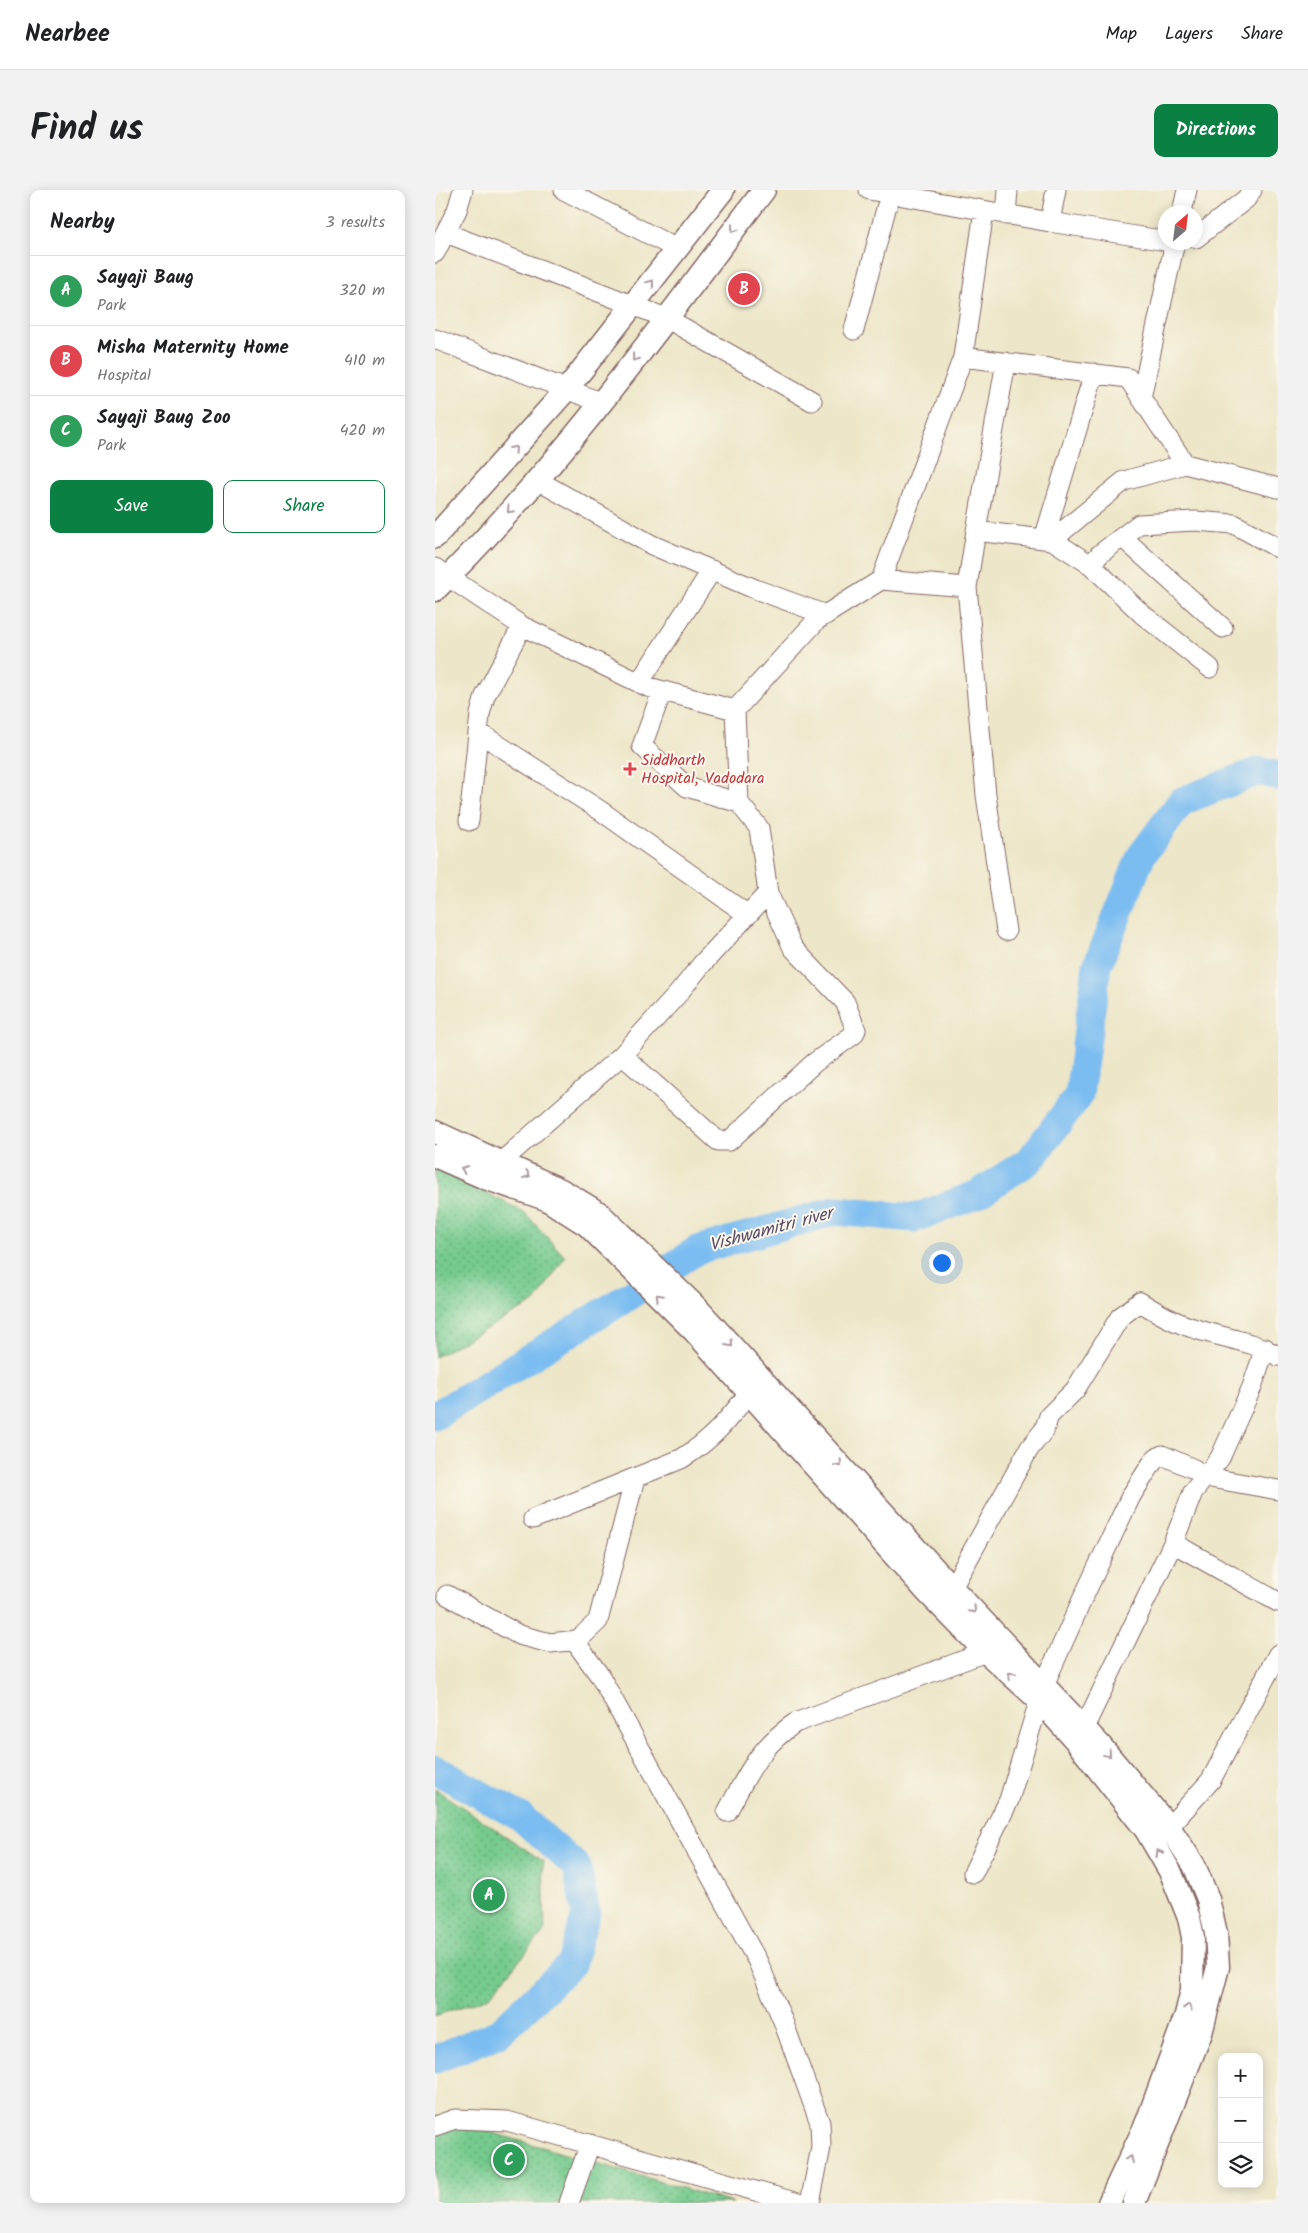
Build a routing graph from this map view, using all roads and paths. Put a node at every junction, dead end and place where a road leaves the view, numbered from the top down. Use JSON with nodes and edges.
{"nodes":[{"id":1,"x":463,"y":190,"type":"edge"},
{"id":2,"x":564,"y":190,"type":"edge"},
{"id":3,"x":723,"y":190,"type":"edge"},
{"id":4,"x":764,"y":190,"type":"edge"},
{"id":5,"x":869,"y":190,"type":"edge"},
{"id":6,"x":1008,"y":190,"type":"edge"},
{"id":7,"x":1056,"y":190,"type":"edge"},
{"id":8,"x":1187,"y":190,"type":"edge"},
{"id":9,"x":1253,"y":190,"type":"edge"},
{"id":10,"x":891,"y":192,"type":"edge"},
{"id":11,"x":966,"y":199,"type":"edge"},
{"id":12,"x":1184,"y":205,"type":"edge"},
{"id":13,"x":984,"y":212,"type":"junction"},
{"id":14,"x":1007,"y":215,"type":"junction"},
{"id":15,"x":1050,"y":222,"type":"junction"},
{"id":16,"x":1203,"y":232,"type":"edge"},
{"id":17,"x":445,"y":233,"type":"junction"},
{"id":18,"x":1158,"y":240,"type":"edge"},
{"id":19,"x":677,"y":249,"type":"junction"},
{"id":20,"x":1173,"y":250,"type":"edge"},
{"id":21,"x":435,"y":253,"type":"edge"},
{"id":22,"x":634,"y":306,"type":"junction"},
{"id":23,"x":667,"y":318,"type":"junction"},
{"id":24,"x":854,"y":330,"type":"dead end"},
{"id":25,"x":435,"y":339,"type":"edge"},
{"id":26,"x":963,"y":357,"type":"junction"},
{"id":27,"x":1006,"y":362,"type":"junction"},
{"id":28,"x":1094,"y":373,"type":"junction"},
{"id":29,"x":567,"y":389,"type":"junction"},
{"id":30,"x":1141,"y":398,"type":"junction"},
{"id":31,"x":812,"y":401,"type":"dead end"},
{"id":32,"x":600,"y":402,"type":"junction"},
{"id":33,"x":1185,"y":464,"type":"junction"},
{"id":34,"x":537,"y":480,"type":"junction"},
{"id":35,"x":1278,"y":488,"type":"edge"},
{"id":36,"x":976,"y":531,"type":"junction"},
{"id":37,"x":435,"y":537,"type":"edge"},
{"id":38,"x":1122,"y":537,"type":"junction"},
{"id":39,"x":1048,"y":540,"type":"junction"},
{"id":40,"x":1278,"y":548,"type":"edge"},
{"id":41,"x":1091,"y":565,"type":"junction"},
{"id":42,"x":712,"y":570,"type":"junction"},
{"id":43,"x":439,"y":578,"type":"edge"},
{"id":44,"x":881,"y":580,"type":"junction"},
{"id":45,"x":967,"y":587,"type":"junction"},
{"id":46,"x":827,"y":615,"type":"junction"},
{"id":47,"x":522,"y":626,"type":"junction"},
{"id":48,"x":1223,"y":628,"type":"dead end"},
{"id":49,"x":1210,"y":668,"type":"dead end"},
{"id":50,"x":639,"y":683,"type":"junction"},
{"id":51,"x":662,"y":691,"type":"junction"},
{"id":52,"x":735,"y":710,"type":"junction"},
{"id":53,"x":478,"y":732,"type":"junction"},
{"id":54,"x":739,"y":804,"type":"junction"},
{"id":55,"x":469,"y":821,"type":"dead end"},
{"id":56,"x":768,"y":893,"type":"junction"},
{"id":57,"x":748,"y":916,"type":"junction"},
{"id":58,"x":1006,"y":931,"type":"dead end"},
{"id":59,"x":622,"y":1055,"type":"junction"},
{"id":60,"x":435,"y":1132,"type":"edge"},
{"id":61,"x":435,"y":1156,"type":"edge"},
{"id":62,"x":500,"y":1163,"type":"junction"},
{"id":63,"x":593,"y":1219,"type":"junction"},
{"id":64,"x":1271,"y":1352,"type":"edge"},
{"id":65,"x":749,"y":1393,"type":"junction"},
{"id":66,"x":1205,"y":1477,"type":"junction"},
{"id":67,"x":635,"y":1478,"type":"junction"},
{"id":68,"x":1278,"y":1490,"type":"edge"},
{"id":69,"x":533,"y":1519,"type":"dead end"},
{"id":70,"x":1173,"y":1543,"type":"junction"},
{"id":71,"x":952,"y":1588,"type":"junction"},
{"id":72,"x":447,"y":1595,"type":"dead end"},
{"id":73,"x":1278,"y":1602,"type":"edge"},
{"id":74,"x":574,"y":1640,"type":"junction"},
{"id":75,"x":986,"y":1652,"type":"junction"},
{"id":76,"x":1278,"y":1654,"type":"edge"},
{"id":77,"x":1042,"y":1693,"type":"junction"},
{"id":78,"x":1085,"y":1728,"type":"junction"},
{"id":79,"x":727,"y":1812,"type":"dead end"},
{"id":80,"x":1169,"y":1827,"type":"junction"},
{"id":81,"x":973,"y":1872,"type":"dead end"},
{"id":82,"x":435,"y":2126,"type":"edge"},
{"id":83,"x":590,"y":2144,"type":"junction"},
{"id":84,"x":569,"y":2203,"type":"edge"},
{"id":85,"x":798,"y":2203,"type":"edge"},
{"id":86,"x":810,"y":2203,"type":"edge"},
{"id":87,"x":1109,"y":2203,"type":"edge"},
{"id":88,"x":1134,"y":2203,"type":"edge"}],
"edges":[{"from":1,"to":17,"type":"street"},
{"from":2,"to":19,"type":"street"},
{"from":3,"to":19,"type":"street"},
{"from":4,"to":23,"type":"street","one_way":true},
{"from":5,"to":10,"type":"street"},
{"from":6,"to":14,"type":"street"},
{"from":7,"to":15,"type":"street"},
{"from":8,"to":12,"type":"street"},
{"from":9,"to":16,"type":"street"},
{"from":10,"to":11,"type":"street"},
{"from":10,"to":24,"type":"street"},
{"from":11,"to":13,"type":"street"},
{"from":13,"to":14,"type":"street"},
{"from":13,"to":26,"type":"street"},
{"from":14,"to":15,"type":"street"},
{"from":15,"to":18,"type":"street"},
{"from":17,"to":21,"type":"street"},
{"from":17,"to":22,"type":"street"},
{"from":22,"to":19,"type":"street","one_way":true},
{"from":20,"to":30,"type":"street"},
{"from":22,"to":23,"type":"street"},
{"from":22,"to":29,"type":"street"},
{"from":23,"to":31,"type":"street"},
{"from":23,"to":32,"type":"street","one_way":true},
{"from":25,"to":29,"type":"street"},
{"from":26,"to":27,"type":"street"},
{"from":26,"to":44,"type":"street"},
{"from":27,"to":28,"type":"street"},
{"from":27,"to":36,"type":"street"},
{"from":28,"to":30,"type":"street"},
{"from":28,"to":39,"type":"street"},
{"from":29,"to":32,"type":"street"},
{"from":37,"to":29,"type":"street","one_way":true},
{"from":30,"to":33,"type":"street"},
{"from":32,"to":34,"type":"street"},
{"from":33,"to":35,"type":"street"},
{"from":33,"to":39,"type":"street"},
{"from":34,"to":42,"type":"street"},
{"from":34,"to":43,"type":"street","one_way":true},
{"from":36,"to":39,"type":"street"},
{"from":36,"to":45,"type":"street"},
{"from":38,"to":40,"type":"street"},
{"from":38,"to":41,"type":"street"},
{"from":38,"to":48,"type":"street"},
{"from":39,"to":41,"type":"street"},
{"from":41,"to":49,"type":"street"},
{"from":42,"to":46,"type":"street"},
{"from":42,"to":50,"type":"street"},
{"from":43,"to":47,"type":"street"},
{"from":44,"to":45,"type":"street"},
{"from":44,"to":46,"type":"street"},
{"from":45,"to":58,"type":"street"},
{"from":46,"to":52,"type":"street"},
{"from":47,"to":50,"type":"street"},
{"from":47,"to":53,"type":"street"},
{"from":50,"to":51,"type":"street"},
{"from":51,"to":52,"type":"street"},
{"from":51,"to":54,"type":"street"},
{"from":52,"to":54,"type":"street"},
{"from":53,"to":55,"type":"street"},
{"from":53,"to":57,"type":"street"},
{"from":54,"to":56,"type":"street"},
{"from":56,"to":57,"type":"street"},
{"from":56,"to":59,"type":"street"},
{"from":57,"to":59,"type":"street"},
{"from":59,"to":62,"type":"street"},
{"from":60,"to":62,"type":"street"},
{"from":63,"to":61,"type":"street","one_way":true},
{"from":62,"to":63,"type":"street","one_way":true},
{"from":65,"to":63,"type":"street","one_way":true},
{"from":63,"to":71,"type":"street","one_way":true},
{"from":64,"to":66,"type":"street"},
{"from":64,"to":71,"type":"street"},
{"from":65,"to":67,"type":"street"},
{"from":65,"to":75,"type":"street"},
{"from":66,"to":68,"type":"street"},
{"from":66,"to":70,"type":"street"},
{"from":66,"to":77,"type":"street"},
{"from":67,"to":69,"type":"street"},
{"from":67,"to":74,"type":"street"},
{"from":70,"to":73,"type":"street"},
{"from":70,"to":78,"type":"street"},
{"from":71,"to":77,"type":"street","one_way":true},
{"from":72,"to":74,"type":"street"},
{"from":74,"to":86,"type":"street"},
{"from":77,"to":75,"type":"street","one_way":true},
{"from":75,"to":79,"type":"street"},
{"from":76,"to":80,"type":"street"},
{"from":77,"to":78,"type":"street"},
{"from":77,"to":81,"type":"street"},
{"from":87,"to":77,"type":"street","one_way":true},
{"from":78,"to":80,"type":"street","one_way":true},
{"from":80,"to":88,"type":"street"},
{"from":82,"to":83,"type":"street"},
{"from":83,"to":84,"type":"street"},
{"from":83,"to":85,"type":"street"}]}
